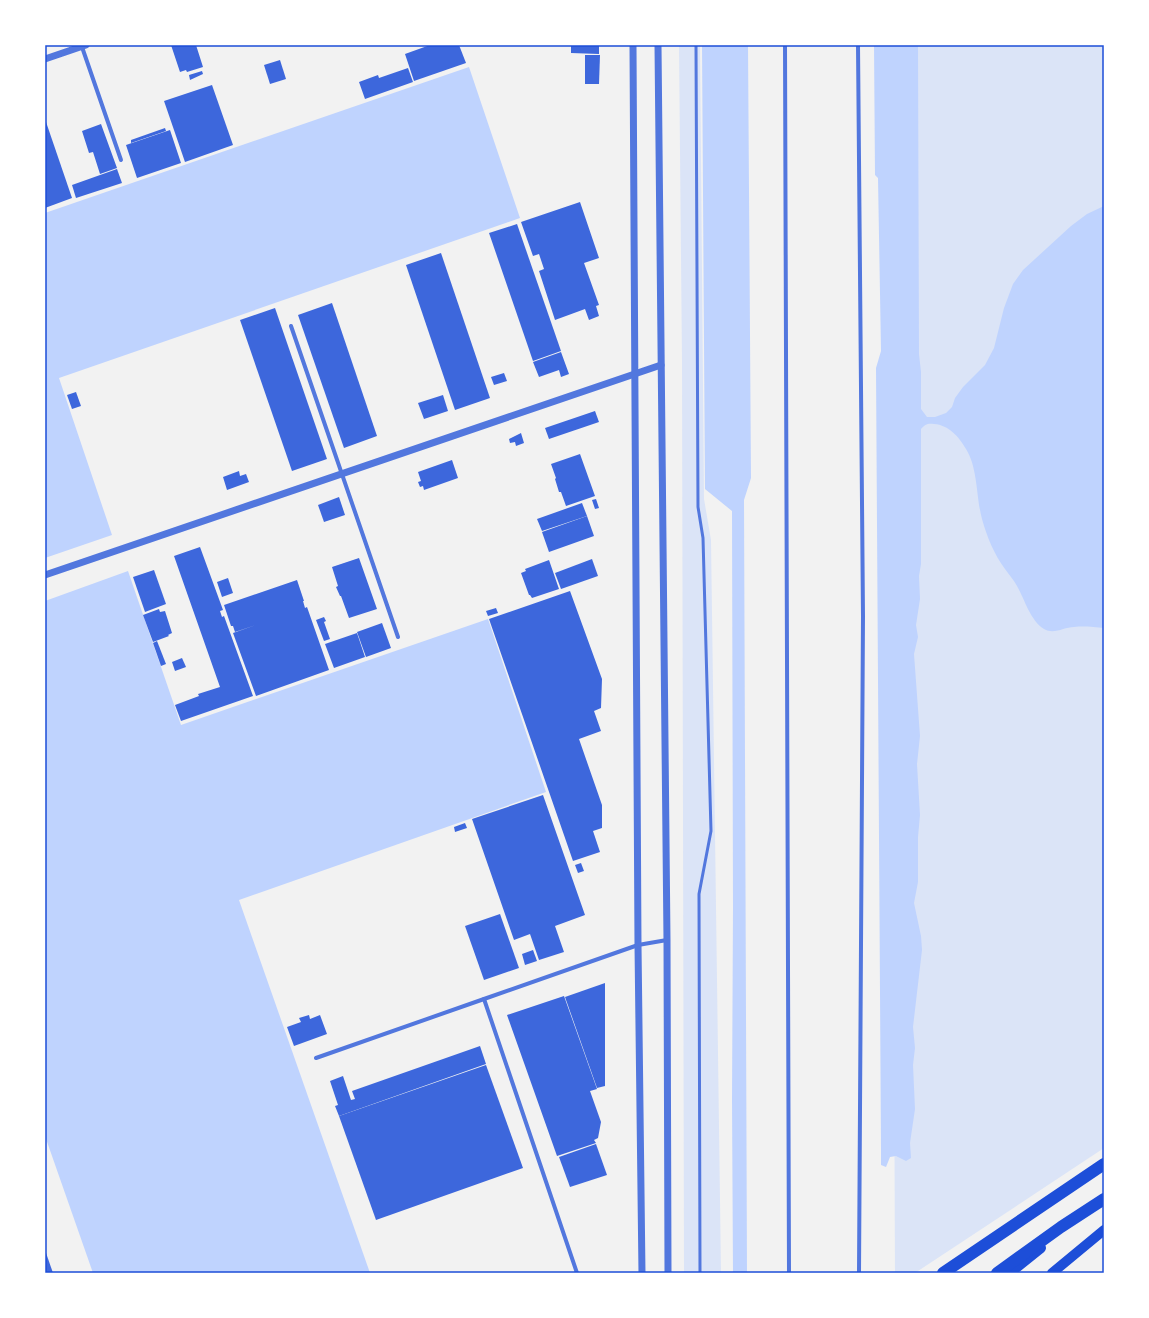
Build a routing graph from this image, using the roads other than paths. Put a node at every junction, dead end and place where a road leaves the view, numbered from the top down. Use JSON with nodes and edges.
{"nodes":[{"id":1,"x":633,"y":45,"type":"edge"},
{"id":2,"x":658,"y":45,"type":"edge"},
{"id":3,"x":696,"y":45,"type":"edge"},
{"id":4,"x":785,"y":45,"type":"edge"},
{"id":5,"x":858,"y":45,"type":"edge"},
{"id":6,"x":84,"y":46,"type":"edge"},
{"id":7,"x":45,"y":59,"type":"edge"},
{"id":8,"x":121,"y":160,"type":"dead end"},
{"id":9,"x":291,"y":326,"type":"dead end"},
{"id":10,"x":661,"y":364,"type":"junction"},
{"id":11,"x":634,"y":374,"type":"junction"},
{"id":12,"x":342,"y":473,"type":"junction"},
{"id":13,"x":45,"y":575,"type":"edge"},
{"id":14,"x":398,"y":637,"type":"dead end"},
{"id":15,"x":666,"y":940,"type":"junction"},
{"id":16,"x":638,"y":945,"type":"junction"},
{"id":17,"x":484,"y":998,"type":"junction"},
{"id":18,"x":316,"y":1058,"type":"dead end"},
{"id":19,"x":1104,"y":1164,"type":"edge"},
{"id":20,"x":1104,"y":1198,"type":"edge"},
{"id":21,"x":1104,"y":1230,"type":"edge"},
{"id":22,"x":577,"y":1273,"type":"edge"},
{"id":23,"x":642,"y":1273,"type":"edge"},
{"id":24,"x":668,"y":1273,"type":"edge"},
{"id":25,"x":700,"y":1273,"type":"edge"},
{"id":26,"x":789,"y":1273,"type":"edge"},
{"id":27,"x":859,"y":1273,"type":"edge"},
{"id":28,"x":943,"y":1273,"type":"edge"},
{"id":29,"x":997,"y":1273,"type":"edge"},
{"id":30,"x":1010,"y":1273,"type":"edge"},
{"id":31,"x":1052,"y":1273,"type":"edge"}],
"edges":[{"from":1,"to":11,"type":"street"},
{"from":2,"to":10,"type":"street"},
{"from":3,"to":25,"type":"lane"},
{"from":4,"to":26,"type":"street"},
{"from":5,"to":27,"type":"street"},
{"from":6,"to":7,"type":"street"},
{"from":6,"to":8,"type":"street"},
{"from":9,"to":12,"type":"street"},
{"from":10,"to":11,"type":"street"},
{"from":10,"to":15,"type":"street"},
{"from":11,"to":12,"type":"street"},
{"from":11,"to":16,"type":"street"},
{"from":12,"to":13,"type":"street"},
{"from":12,"to":14,"type":"street"},
{"from":15,"to":16,"type":"street"},
{"from":15,"to":24,"type":"street"},
{"from":16,"to":17,"type":"street"},
{"from":16,"to":23,"type":"street"},
{"from":17,"to":18,"type":"street"},
{"from":17,"to":22,"type":"street"},
{"from":19,"to":28,"type":"highway"},
{"from":20,"to":29,"type":"highway"},
{"from":20,"to":30,"type":"main road"},
{"from":21,"to":31,"type":"main road"}]}
